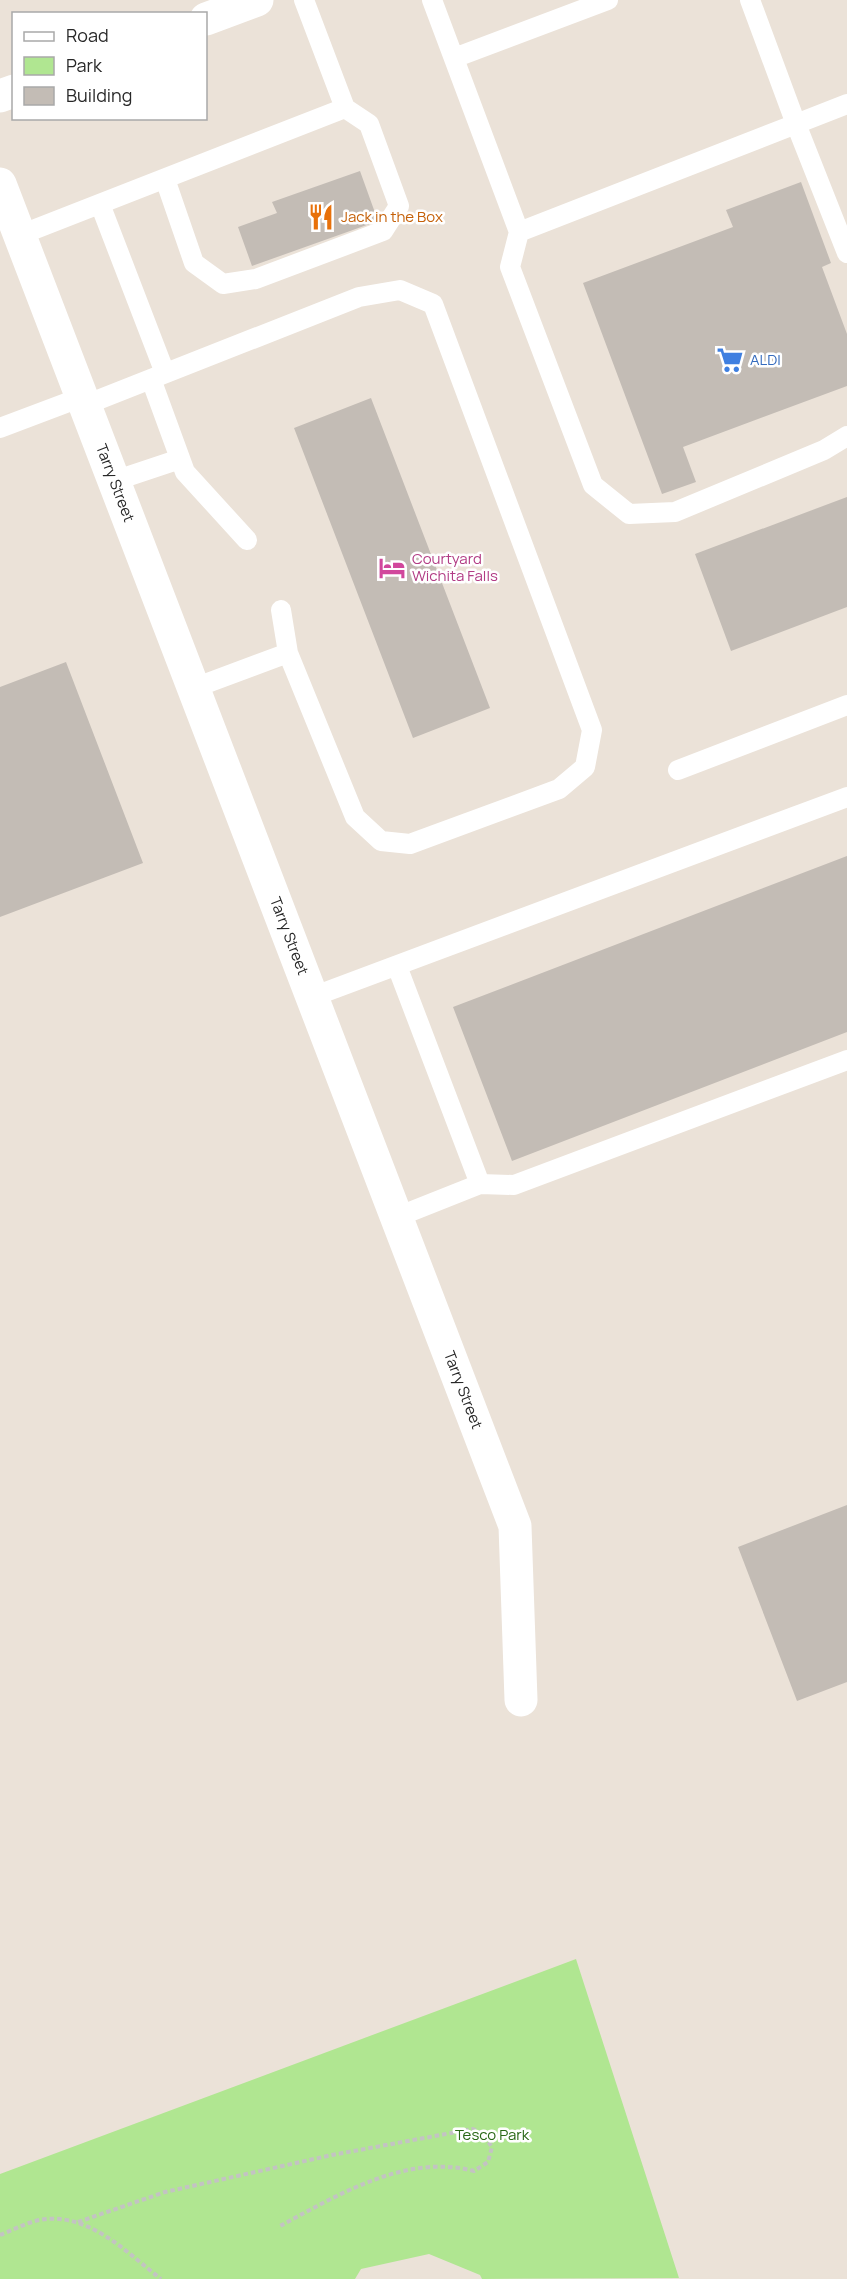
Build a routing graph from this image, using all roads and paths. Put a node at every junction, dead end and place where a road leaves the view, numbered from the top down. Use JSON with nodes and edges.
{"nodes":[{"id":1,"x":257,"y":0,"type":"edge"},
{"id":2,"x":304,"y":0,"type":"edge"},
{"id":3,"x":432,"y":0,"type":"edge"},
{"id":4,"x":608,"y":0,"type":"edge"},
{"id":5,"x":750,"y":0,"type":"edge"},
{"id":6,"x":207,"y":19,"type":"edge"},
{"id":7,"x":454,"y":58,"type":"junction"},
{"id":8,"x":847,"y":104,"type":"edge"},
{"id":9,"x":345,"y":108,"type":"junction"},
{"id":10,"x":796,"y":124,"type":"junction"},
{"id":11,"x":165,"y":178,"type":"junction"},
{"id":12,"x":0,"y":184,"type":"edge"},
{"id":13,"x":100,"y":204,"type":"junction"},
{"id":14,"x":519,"y":232,"type":"junction"},
{"id":15,"x":20,"y":235,"type":"junction"},
{"id":16,"x":847,"y":253,"type":"edge"},
{"id":17,"x":158,"y":376,"type":"junction"},
{"id":18,"x":83,"y":401,"type":"junction"},
{"id":19,"x":0,"y":428,"type":"edge"},
{"id":20,"x":847,"y":436,"type":"edge"},
{"id":21,"x":180,"y":459,"type":"junction"},
{"id":22,"x":114,"y":481,"type":"junction"},
{"id":23,"x":247,"y":540,"type":"dead end"},
{"id":24,"x":281,"y":610,"type":"dead end"},
{"id":25,"x":288,"y":653,"type":"junction"},
{"id":26,"x":194,"y":688,"type":"junction"},
{"id":27,"x":847,"y":705,"type":"edge"},
{"id":28,"x":678,"y":770,"type":"dead end"},
{"id":29,"x":847,"y":797,"type":"edge"},
{"id":30,"x":397,"y":966,"type":"junction"},
{"id":31,"x":312,"y":997,"type":"junction"},
{"id":32,"x":847,"y":1060,"type":"edge"},
{"id":33,"x":480,"y":1184,"type":"junction"},
{"id":34,"x":397,"y":1217,"type":"junction"},
{"id":35,"x":521,"y":1700,"type":"dead end"},
{"id":36,"x":78,"y":2222,"type":"junction"},
{"id":37,"x":280,"y":2226,"type":"dead end"},
{"id":38,"x":0,"y":2235,"type":"edge"},
{"id":39,"x":161,"y":2279,"type":"edge"}],
"edges":[{"from":1,"to":6,"type":"street"},
{"from":2,"to":9,"type":"lane"},
{"from":3,"to":7,"type":"lane"},
{"from":4,"to":7,"type":"lane"},
{"from":5,"to":10,"type":"lane"},
{"from":7,"to":14,"type":"lane"},
{"from":8,"to":10,"type":"lane"},
{"from":9,"to":11,"type":"lane"},
{"from":9,"to":11,"type":"lane"},
{"from":10,"to":14,"type":"lane"},
{"from":10,"to":16,"type":"lane"},
{"from":11,"to":13,"type":"lane"},
{"from":12,"to":15,"type":"street","name":"Tarry Street"},
{"from":13,"to":15,"type":"lane"},
{"from":13,"to":17,"type":"lane"},
{"from":14,"to":20,"type":"lane"},
{"from":15,"to":18,"type":"street","name":"Tarry Street"},
{"from":17,"to":18,"type":"lane"},
{"from":17,"to":21,"type":"lane"},
{"from":17,"to":25,"type":"lane"},
{"from":18,"to":19,"type":"lane"},
{"from":18,"to":22,"type":"street","name":"Tarry Street"},
{"from":21,"to":22,"type":"lane"},
{"from":21,"to":23,"type":"lane"},
{"from":22,"to":26,"type":"street","name":"Tarry Street"},
{"from":24,"to":25,"type":"lane"},
{"from":25,"to":26,"type":"lane"},
{"from":26,"to":31,"type":"street","name":"Tarry Street"},
{"from":27,"to":28,"type":"lane"},
{"from":29,"to":30,"type":"lane"},
{"from":30,"to":31,"type":"lane"},
{"from":30,"to":33,"type":"lane"},
{"from":31,"to":34,"type":"street","name":"Tarry Street"},
{"from":32,"to":33,"type":"lane"},
{"from":33,"to":34,"type":"lane"},
{"from":34,"to":35,"type":"street","name":"Tarry Street"},
{"from":36,"to":37,"type":"path"},
{"from":36,"to":38,"type":"path"},
{"from":36,"to":39,"type":"path"}]}
